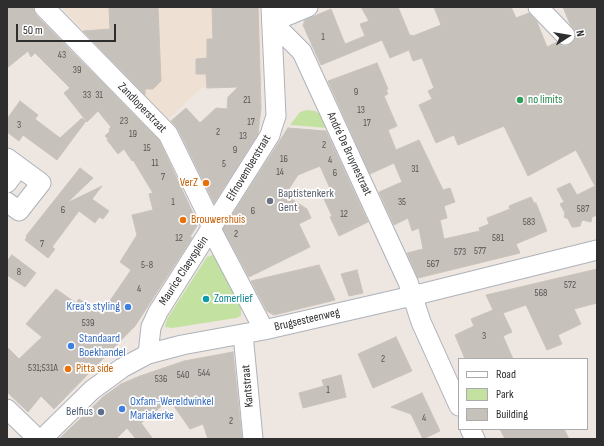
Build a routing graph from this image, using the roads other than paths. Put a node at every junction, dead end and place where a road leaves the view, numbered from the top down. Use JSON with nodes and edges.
{"nodes":[{"id":1,"x":44,"y":7,"type":"edge"},
{"id":2,"x":308,"y":7,"type":"edge"},
{"id":3,"x":538,"y":7,"type":"edge"},
{"id":4,"x":272,"y":14,"type":"edge"},
{"id":5,"x":565,"y":35,"type":"dead end"},
{"id":6,"x":13,"y":163,"type":"edge"},
{"id":7,"x":7,"y":183,"type":"edge"},
{"id":8,"x":7,"y":202,"type":"edge"},
{"id":9,"x":211,"y":229,"type":"junction"},
{"id":10,"x":597,"y":250,"type":"edge"},
{"id":11,"x":412,"y":296,"type":"junction"},
{"id":12,"x":264,"y":330,"type":"junction"},
{"id":13,"x":243,"y":334,"type":"junction"},
{"id":14,"x":148,"y":354,"type":"junction"},
{"id":15,"x":458,"y":404,"type":"edge"},
{"id":16,"x":7,"y":409,"type":"edge"},
{"id":17,"x":38,"y":439,"type":"edge"},
{"id":18,"x":42,"y":439,"type":"edge"},
{"id":19,"x":253,"y":439,"type":"edge"}],
"edges":[{"from":1,"to":9,"type":"street","name":"Zandloperstraat"},
{"from":2,"to":4,"type":"street"},
{"from":3,"to":5,"type":"street"},
{"from":4,"to":9,"type":"street","name":"Elfnovemberstraat"},
{"from":4,"to":11,"type":"street","name":"André De Bruynestraat"},
{"from":6,"to":7,"type":"street"},
{"from":6,"to":8,"type":"street"},
{"from":9,"to":12,"type":"street","name":"Maurice Claeysplein"},
{"from":9,"to":14,"type":"street","name":"Maurice Claeysplein"},
{"from":10,"to":11,"type":"street","name":"Brugsesteenweg"},
{"from":11,"to":12,"type":"street","name":"Brugsesteenweg"},
{"from":11,"to":15,"type":"street","name":"André De Bruynestraat"},
{"from":12,"to":13,"type":"street","name":"Brugsesteenweg"},
{"from":13,"to":14,"type":"street","name":"Brugsesteenweg"},
{"from":13,"to":19,"type":"street","name":"Kantstraat"},
{"from":14,"to":18,"type":"street","name":"Brugsesteenweg"},
{"from":16,"to":17,"type":"street"}]}
